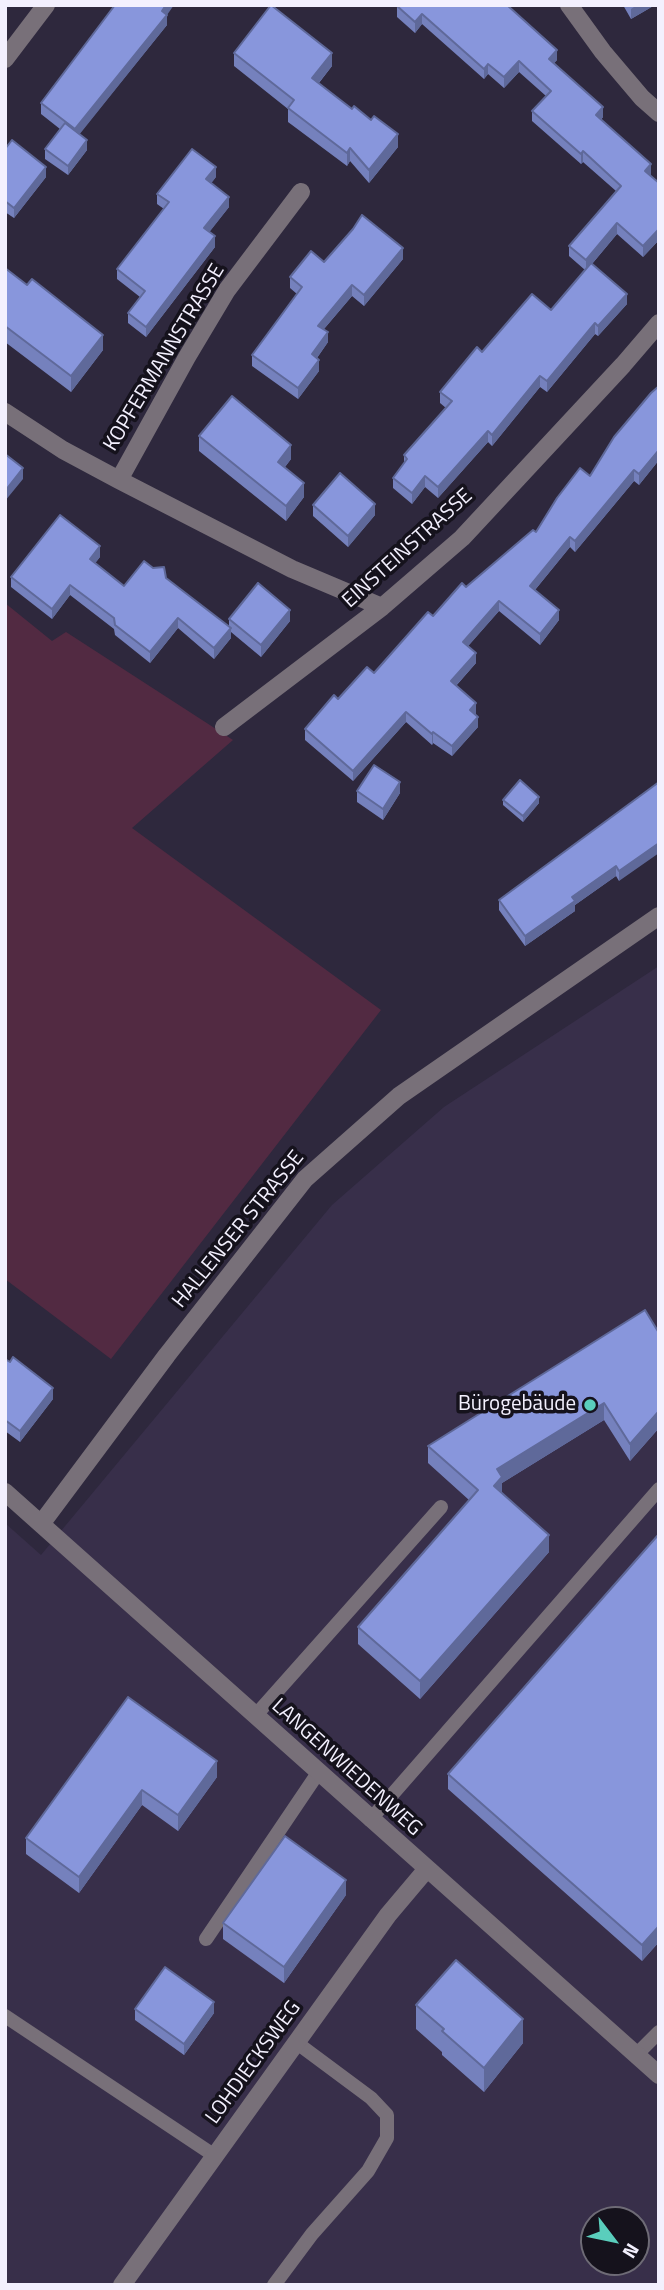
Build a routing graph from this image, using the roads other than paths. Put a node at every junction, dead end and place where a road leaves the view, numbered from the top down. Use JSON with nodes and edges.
{"nodes":[{"id":1,"x":46,"y":5,"type":"edge"},
{"id":2,"x":569,"y":5,"type":"edge"},
{"id":3,"x":5,"y":59,"type":"edge"},
{"id":4,"x":659,"y":113,"type":"edge"},
{"id":5,"x":301,"y":192,"type":"dead end"},
{"id":6,"x":659,"y":323,"type":"edge"},
{"id":7,"x":5,"y":412,"type":"edge"},
{"id":8,"x":119,"y":480,"type":"junction"},
{"id":9,"x":382,"y":607,"type":"junction"},
{"id":10,"x":224,"y":727,"type":"dead end"},
{"id":11,"x":659,"y":916,"type":"edge"},
{"id":12,"x":659,"y":1489,"type":"edge"},
{"id":13,"x":5,"y":1492,"type":"edge"},
{"id":14,"x":441,"y":1507,"type":"dead end"},
{"id":15,"x":41,"y":1524,"type":"junction"},
{"id":16,"x":254,"y":1716,"type":"junction"},
{"id":17,"x":318,"y":1773,"type":"junction"},
{"id":18,"x":370,"y":1820,"type":"junction"},
{"id":19,"x":426,"y":1870,"type":"junction"},
{"id":20,"x":206,"y":1939,"type":"dead end"},
{"id":21,"x":5,"y":2016,"type":"edge"},
{"id":22,"x":659,"y":2032,"type":"edge"},
{"id":23,"x":296,"y":2043,"type":"junction"},
{"id":24,"x":636,"y":2055,"type":"junction"},
{"id":25,"x":659,"y":2075,"type":"edge"},
{"id":26,"x":215,"y":2156,"type":"junction"},
{"id":27,"x":122,"y":2285,"type":"edge"},
{"id":28,"x":274,"y":2285,"type":"edge"}],
"edges":[{"from":1,"to":3,"type":"street"},
{"from":2,"to":4,"type":"street"},
{"from":5,"to":8,"type":"street","name":"KOPFERMANNSTRASSE"},
{"from":6,"to":9,"type":"street","name":"EINSTEINSTRASSE"},
{"from":7,"to":8,"type":"street","name":"KOPFERMANNSTRASSE"},
{"from":8,"to":9,"type":"street","name":"KOPFERMANNSTRASSE"},
{"from":9,"to":10,"type":"street","name":"EINSTEINSTRASSE"},
{"from":11,"to":15,"type":"street","name":"HALLENSER STRASSE"},
{"from":12,"to":18,"type":"lane"},
{"from":13,"to":15,"type":"street","name":"LANGENWIEDENWEG"},
{"from":14,"to":16,"type":"lane"},
{"from":15,"to":16,"type":"street","name":"LANGENWIEDENWEG"},
{"from":16,"to":17,"type":"street","name":"LANGENWIEDENWEG"},
{"from":17,"to":18,"type":"street","name":"LANGENWIEDENWEG"},
{"from":17,"to":20,"type":"lane"},
{"from":18,"to":19,"type":"street","name":"LANGENWIEDENWEG"},
{"from":19,"to":23,"type":"street","name":"LOHDIECKSWEG"},
{"from":19,"to":24,"type":"street","name":"LANGENWIEDENWEG"},
{"from":21,"to":26,"type":"lane"},
{"from":22,"to":24,"type":"lane"},
{"from":23,"to":26,"type":"street","name":"LOHDIECKSWEG"},
{"from":23,"to":28,"type":"lane"},
{"from":24,"to":25,"type":"street","name":"LANGENWIEDENWEG"},
{"from":26,"to":27,"type":"street","name":"LOHDIECKSWEG"}]}
